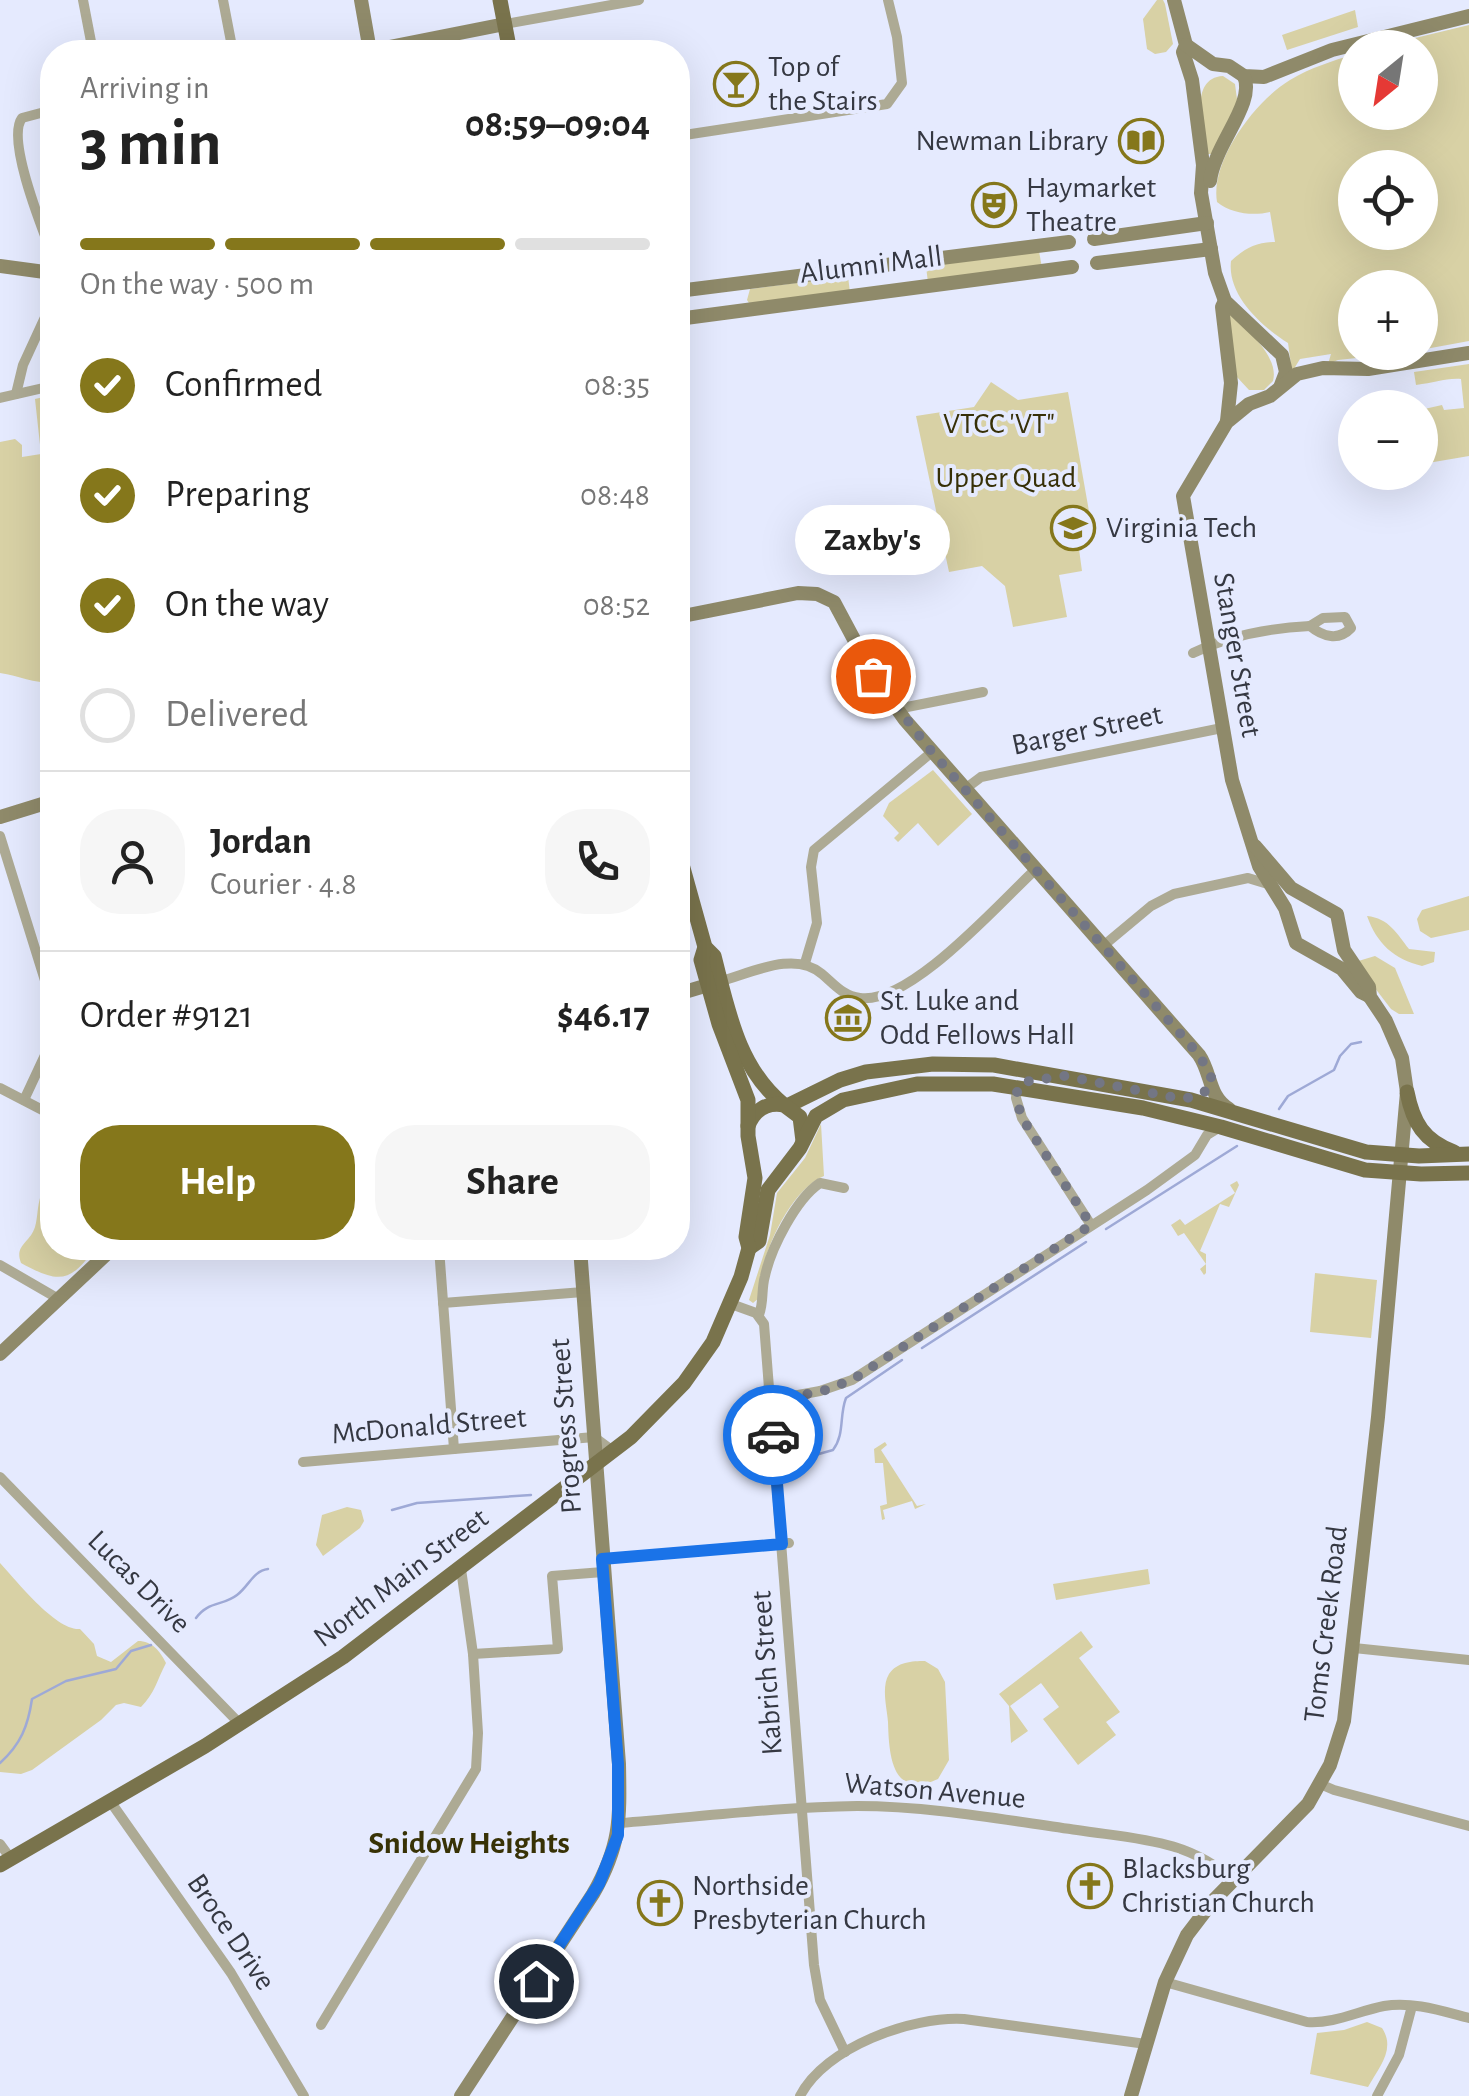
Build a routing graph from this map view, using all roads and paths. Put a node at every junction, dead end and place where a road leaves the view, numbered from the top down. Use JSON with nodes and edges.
{"nodes":[{"id":1,"x":83,"y":0,"type":"edge"},
{"id":2,"x":222,"y":0,"type":"edge"},
{"id":3,"x":361,"y":0,"type":"edge"},
{"id":4,"x":500,"y":0,"type":"edge"},
{"id":5,"x":638,"y":0,"type":"edge"},
{"id":6,"x":888,"y":0,"type":"edge"},
{"id":7,"x":1174,"y":0,"type":"edge"},
{"id":8,"x":1469,"y":16,"type":"edge"},
{"id":9,"x":504,"y":24,"type":"junction"},
{"id":10,"x":90,"y":40,"type":"edge"},
{"id":11,"x":230,"y":40,"type":"edge"},
{"id":12,"x":366,"y":40,"type":"edge"},
{"id":13,"x":426,"y":40,"type":"edge"},
{"id":14,"x":507,"y":40,"type":"edge"},
{"id":15,"x":1186,"y":45,"type":"junction"},
{"id":16,"x":1213,"y":64,"type":"junction"},
{"id":17,"x":1244,"y":76,"type":"junction"},
{"id":18,"x":1192,"y":80,"type":"junction"},
{"id":19,"x":40,"y":112,"type":"edge"},
{"id":20,"x":690,"y":134,"type":"edge"},
{"id":21,"x":1205,"y":207,"type":"junction"},
{"id":22,"x":40,"y":222,"type":"edge"},
{"id":23,"x":1207,"y":224,"type":"junction"},
{"id":24,"x":1094,"y":239,"type":"dead end"},
{"id":25,"x":1210,"y":249,"type":"junction"},
{"id":26,"x":1097,"y":263,"type":"dead end"},
{"id":27,"x":0,"y":266,"type":"edge"},
{"id":28,"x":40,"y":271,"type":"edge"},
{"id":29,"x":740,"y":283,"type":"junction"},
{"id":30,"x":690,"y":289,"type":"edge"},
{"id":31,"x":1225,"y":301,"type":"junction"},
{"id":32,"x":744,"y":309,"type":"junction"},
{"id":33,"x":690,"y":317,"type":"edge"},
{"id":34,"x":40,"y":328,"type":"edge"},
{"id":35,"x":1469,"y":353,"type":"edge"},
{"id":36,"x":1232,"y":383,"type":"junction"},
{"id":37,"x":1281,"y":386,"type":"junction"},
{"id":38,"x":40,"y":389,"type":"edge"},
{"id":39,"x":16,"y":394,"type":"junction"},
{"id":40,"x":0,"y":398,"type":"edge"},
{"id":41,"x":1257,"y":400,"type":"junction"},
{"id":42,"x":1227,"y":422,"type":"junction"},
{"id":43,"x":690,"y":615,"type":"edge"},
{"id":44,"x":1310,"y":626,"type":"dead end"},
{"id":45,"x":1208,"y":645,"type":"junction"},
{"id":46,"x":1192,"y":653,"type":"dead end"},
{"id":47,"x":983,"y":692,"type":"dead end"},
{"id":48,"x":897,"y":708,"type":"junction"},
{"id":49,"x":1222,"y":728,"type":"junction"},
{"id":50,"x":932,"y":752,"type":"junction"},
{"id":51,"x":964,"y":789,"type":"junction"},
{"id":52,"x":40,"y":805,"type":"edge"},
{"id":53,"x":0,"y":817,"type":"edge"},
{"id":54,"x":0,"y":836,"type":"edge"},
{"id":55,"x":1255,"y":846,"type":"junction"},
{"id":56,"x":1259,"y":866,"type":"junction"},
{"id":57,"x":1035,"y":870,"type":"junction"},
{"id":58,"x":1248,"y":878,"type":"junction"},
{"id":59,"x":1272,"y":885,"type":"junction"},
{"id":60,"x":690,"y":893,"type":"edge"},
{"id":61,"x":1317,"y":902,"type":"junction"},
{"id":62,"x":1290,"y":923,"type":"junction"},
{"id":63,"x":1340,"y":932,"type":"junction"},
{"id":64,"x":1103,"y":946,"type":"junction"},
{"id":65,"x":1308,"y":951,"type":"junction"},
{"id":66,"x":805,"y":963,"type":"junction"},
{"id":67,"x":40,"y":965,"type":"edge"},
{"id":68,"x":714,"y":983,"type":"junction"},
{"id":69,"x":690,"y":990,"type":"edge"},
{"id":70,"x":1370,"y":996,"type":"junction"},
{"id":71,"x":40,"y":1066,"type":"edge"},
{"id":72,"x":1024,"y":1069,"type":"junction"},
{"id":73,"x":1064,"y":1076,"type":"junction"},
{"id":74,"x":964,"y":1082,"type":"junction"},
{"id":75,"x":1018,"y":1087,"type":"junction"},
{"id":76,"x":0,"y":1088,"type":"edge"},
{"id":77,"x":1211,"y":1088,"type":"junction"},
{"id":78,"x":1407,"y":1092,"type":"junction"},
{"id":79,"x":1182,"y":1099,"type":"junction"},
{"id":80,"x":24,"y":1100,"type":"junction"},
{"id":81,"x":785,"y":1106,"type":"junction"},
{"id":82,"x":40,"y":1108,"type":"edge"},
{"id":83,"x":1236,"y":1112,"type":"junction"},
{"id":84,"x":1188,"y":1118,"type":"junction"},
{"id":85,"x":748,"y":1126,"type":"junction"},
{"id":86,"x":1221,"y":1127,"type":"junction"},
{"id":87,"x":1204,"y":1138,"type":"junction"},
{"id":88,"x":802,"y":1142,"type":"junction"},
{"id":89,"x":752,"y":1147,"type":"junction"},
{"id":90,"x":1469,"y":1154,"type":"edge"},
{"id":91,"x":1402,"y":1155,"type":"junction"},
{"id":92,"x":791,"y":1156,"type":"junction"},
{"id":93,"x":1469,"y":1172,"type":"edge"},
{"id":94,"x":1402,"y":1174,"type":"junction"},
{"id":95,"x":844,"y":1188,"type":"dead end"},
{"id":96,"x":1091,"y":1225,"type":"junction"},
{"id":97,"x":750,"y":1248,"type":"junction"},
{"id":98,"x":100,"y":1260,"type":"edge"},
{"id":99,"x":440,"y":1260,"type":"edge"},
{"id":100,"x":581,"y":1260,"type":"edge"},
{"id":101,"x":0,"y":1265,"type":"edge"},
{"id":102,"x":584,"y":1292,"type":"junction"},
{"id":103,"x":57,"y":1298,"type":"junction"},
{"id":104,"x":443,"y":1303,"type":"junction"},
{"id":105,"x":731,"y":1304,"type":"junction"},
{"id":106,"x":760,"y":1315,"type":"junction"},
{"id":107,"x":0,"y":1354,"type":"edge"},
{"id":108,"x":771,"y":1400,"type":"junction"},
{"id":109,"x":594,"y":1437,"type":"junction"},
{"id":110,"x":454,"y":1450,"type":"junction"},
{"id":111,"x":613,"y":1451,"type":"junction"},
{"id":112,"x":304,"y":1462,"type":"dead end"},
{"id":113,"x":596,"y":1464,"type":"junction"},
{"id":114,"x":0,"y":1477,"type":"edge"},
{"id":115,"x":786,"y":1544,"type":"junction"},
{"id":116,"x":603,"y":1566,"type":"junction"},
{"id":117,"x":462,"y":1569,"type":"junction"},
{"id":118,"x":1354,"y":1648,"type":"junction"},
{"id":119,"x":472,"y":1654,"type":"junction"},
{"id":120,"x":1469,"y":1660,"type":"edge"},
{"id":121,"x":240,"y":1724,"type":"junction"},
{"id":122,"x":1320,"y":1784,"type":"junction"},
{"id":123,"x":110,"y":1801,"type":"junction"},
{"id":124,"x":802,"y":1809,"type":"junction"},
{"id":125,"x":620,"y":1823,"type":"junction"},
{"id":126,"x":1469,"y":1826,"type":"edge"},
{"id":127,"x":0,"y":1844,"type":"edge"},
{"id":128,"x":6,"y":1862,"type":"edge"},
{"id":129,"x":1234,"y":1881,"type":"junction"},
{"id":130,"x":1165,"y":1982,"type":"junction"},
{"id":131,"x":1412,"y":2006,"type":"junction"},
{"id":132,"x":1469,"y":2018,"type":"edge"},
{"id":133,"x":321,"y":2025,"type":"dead end"},
{"id":134,"x":1146,"y":2044,"type":"junction"},
{"id":135,"x":845,"y":2052,"type":"junction"},
{"id":136,"x":304,"y":2096,"type":"edge"},
{"id":137,"x":461,"y":2096,"type":"edge"},
{"id":138,"x":800,"y":2096,"type":"edge"},
{"id":139,"x":1131,"y":2096,"type":"edge"},
{"id":140,"x":1377,"y":2096,"type":"edge"}],
"edges":[{"from":1,"to":10,"type":"street"},
{"from":2,"to":11,"type":"street"},
{"from":3,"to":12,"type":"street"},
{"from":4,"to":9,"type":"main road"},
{"from":5,"to":9,"type":"street"},
{"from":6,"to":20,"type":"street"},
{"from":7,"to":15,"type":"street"},
{"from":8,"to":17,"type":"street"},
{"from":9,"to":13,"type":"street"},
{"from":9,"to":14,"type":"main road"},
{"from":15,"to":16,"type":"street"},
{"from":15,"to":18,"type":"street"},
{"from":16,"to":17,"type":"street"},
{"from":16,"to":18,"type":"street"},
{"from":17,"to":21,"type":"street"},
{"from":18,"to":21,"type":"street"},
{"from":19,"to":22,"type":"street"},
{"from":21,"to":23,"type":"street","name":"Stanger Street"},
{"from":23,"to":24,"type":"street"},
{"from":23,"to":25,"type":"street","name":"Stanger Street"},
{"from":25,"to":26,"type":"street"},
{"from":25,"to":31,"type":"street","name":"Stanger Street"},
{"from":27,"to":28,"type":"street"},
{"from":29,"to":30,"type":"street","name":"Alumni Mall"},
{"from":29,"to":32,"type":"street"},
{"from":29,"to":32,"type":"street","name":"Alumni Mall"},
{"from":31,"to":36,"type":"street","name":"Stanger Street"},
{"from":31,"to":37,"type":"street"},
{"from":32,"to":33,"type":"street","name":"Alumni Mall"},
{"from":34,"to":39,"type":"street"},
{"from":35,"to":37,"type":"street","name":"Stanger Street"},
{"from":36,"to":41,"type":"street"},
{"from":36,"to":42,"type":"street","name":"Stanger Street"},
{"from":37,"to":41,"type":"street","name":"Stanger Street"},
{"from":38,"to":39,"type":"street"},
{"from":39,"to":40,"type":"street"},
{"from":41,"to":42,"type":"street","name":"Stanger Street"},
{"from":42,"to":45,"type":"street","name":"Stanger Street"},
{"from":43,"to":48,"type":"street"},
{"from":44,"to":45,"type":"street"},
{"from":45,"to":46,"type":"street"},
{"from":45,"to":49,"type":"street","name":"Stanger Street"},
{"from":47,"to":48,"type":"street"},
{"from":48,"to":50,"type":"street"},
{"from":49,"to":51,"type":"street","name":"Barger Street"},
{"from":49,"to":55,"type":"street","name":"Stanger Street"},
{"from":50,"to":51,"type":"street"},
{"from":50,"to":66,"type":"street"},
{"from":51,"to":57,"type":"street"},
{"from":52,"to":53,"type":"street"},
{"from":54,"to":67,"type":"street"},
{"from":55,"to":56,"type":"street","name":"Stanger Street"},
{"from":55,"to":61,"type":"street","name":"Stanger Street"},
{"from":56,"to":58,"type":"street"},
{"from":56,"to":59,"type":"street","name":"Stanger Street"},
{"from":57,"to":64,"type":"street"},
{"from":57,"to":66,"type":"street"},
{"from":58,"to":59,"type":"street"},
{"from":58,"to":64,"type":"street"},
{"from":59,"to":62,"type":"street","name":"Stanger Street"},
{"from":60,"to":68,"type":"main road"},
{"from":61,"to":62,"type":"street"},
{"from":61,"to":63,"type":"street"},
{"from":62,"to":65,"type":"street"},
{"from":63,"to":65,"type":"street"},
{"from":63,"to":70,"type":"street"},
{"from":64,"to":77,"type":"street"},
{"from":65,"to":70,"type":"street"},
{"from":66,"to":68,"type":"street"},
{"from":68,"to":69,"type":"street"},
{"from":68,"to":81,"type":"main road"},
{"from":68,"to":85,"type":"main road"},
{"from":70,"to":78,"type":"street"},
{"from":71,"to":80,"type":"street"},
{"from":72,"to":73,"type":"main road"},
{"from":72,"to":74,"type":"main road"},
{"from":72,"to":81,"type":"main road"},
{"from":73,"to":75,"type":"main road"},
{"from":73,"to":79,"type":"main road"},
{"from":74,"to":75,"type":"main road"},
{"from":74,"to":88,"type":"main road"},
{"from":75,"to":84,"type":"main road"},
{"from":75,"to":96,"type":"street"},
{"from":76,"to":80,"type":"street"},
{"from":77,"to":79,"type":"street"},
{"from":77,"to":83,"type":"street"},
{"from":78,"to":90,"type":"main road"},
{"from":78,"to":91,"type":"street"},
{"from":79,"to":83,"type":"main road"},
{"from":80,"to":82,"type":"street"},
{"from":81,"to":85,"type":"main road"},
{"from":81,"to":88,"type":"main road"},
{"from":83,"to":91,"type":"main road"},
{"from":84,"to":86,"type":"main road"},
{"from":84,"to":87,"type":"street"},
{"from":85,"to":89,"type":"main road"},
{"from":86,"to":87,"type":"street"},
{"from":86,"to":94,"type":"main road"},
{"from":87,"to":96,"type":"street"},
{"from":88,"to":92,"type":"main road"},
{"from":89,"to":92,"type":"main road"},
{"from":89,"to":97,"type":"main road","name":"North Main Street"},
{"from":90,"to":91,"type":"main road"},
{"from":91,"to":94,"type":"street","name":"Toms Creek Road"},
{"from":92,"to":97,"type":"main road","name":"North Main Street"},
{"from":93,"to":94,"type":"main road"},
{"from":94,"to":118,"type":"street","name":"Toms Creek Road"},
{"from":95,"to":106,"type":"street","name":"Kabrich Street"},
{"from":96,"to":108,"type":"street"},
{"from":97,"to":105,"type":"main road","name":"North Main Street"},
{"from":98,"to":103,"type":"street"},
{"from":99,"to":104,"type":"street"},
{"from":100,"to":102,"type":"street","name":"Progress Street"},
{"from":101,"to":103,"type":"street"},
{"from":102,"to":104,"type":"street"},
{"from":102,"to":109,"type":"street","name":"Progress Street"},
{"from":103,"to":107,"type":"street"},
{"from":104,"to":110,"type":"street"},
{"from":105,"to":106,"type":"street"},
{"from":105,"to":111,"type":"main road","name":"North Main Street"},
{"from":106,"to":108,"type":"street","name":"Kabrich Street"},
{"from":108,"to":115,"type":"street","name":"Kabrich Street"},
{"from":109,"to":110,"type":"street","name":"McDonald Street"},
{"from":109,"to":111,"type":"street"},
{"from":109,"to":113,"type":"street","name":"Progress Street"},
{"from":110,"to":112,"type":"street","name":"McDonald Street"},
{"from":111,"to":113,"type":"main road","name":"North Main Street"},
{"from":113,"to":116,"type":"street","name":"Progress Street"},
{"from":113,"to":117,"type":"main road","name":"North Main Street"},
{"from":114,"to":121,"type":"street","name":"Lucas Drive"},
{"from":115,"to":116,"type":"street"},
{"from":115,"to":124,"type":"street","name":"Kabrich Street"},
{"from":116,"to":119,"type":"street"},
{"from":116,"to":125,"type":"street","name":"Progress Street"},
{"from":117,"to":119,"type":"street"},
{"from":117,"to":121,"type":"main road","name":"North Main Street"},
{"from":118,"to":120,"type":"street"},
{"from":118,"to":122,"type":"street","name":"Toms Creek Road"},
{"from":119,"to":133,"type":"street"},
{"from":121,"to":123,"type":"main road","name":"North Main Street"},
{"from":122,"to":126,"type":"street"},
{"from":122,"to":129,"type":"street","name":"Toms Creek Road"},
{"from":123,"to":128,"type":"main road","name":"North Main Street"},
{"from":123,"to":136,"type":"street","name":"Broce Drive"},
{"from":124,"to":125,"type":"street","name":"Watson Avenue"},
{"from":124,"to":129,"type":"street","name":"Watson Avenue"},
{"from":124,"to":135,"type":"street","name":"Kabrich Street"},
{"from":125,"to":137,"type":"street","name":"Progress Street"},
{"from":127,"to":128,"type":"street"},
{"from":129,"to":130,"type":"street","name":"Toms Creek Road"},
{"from":130,"to":131,"type":"street"},
{"from":130,"to":134,"type":"street","name":"Toms Creek Road"},
{"from":131,"to":132,"type":"street"},
{"from":131,"to":140,"type":"street"},
{"from":134,"to":135,"type":"street"},
{"from":134,"to":139,"type":"street","name":"Toms Creek Road"},
{"from":135,"to":138,"type":"street"}]}
